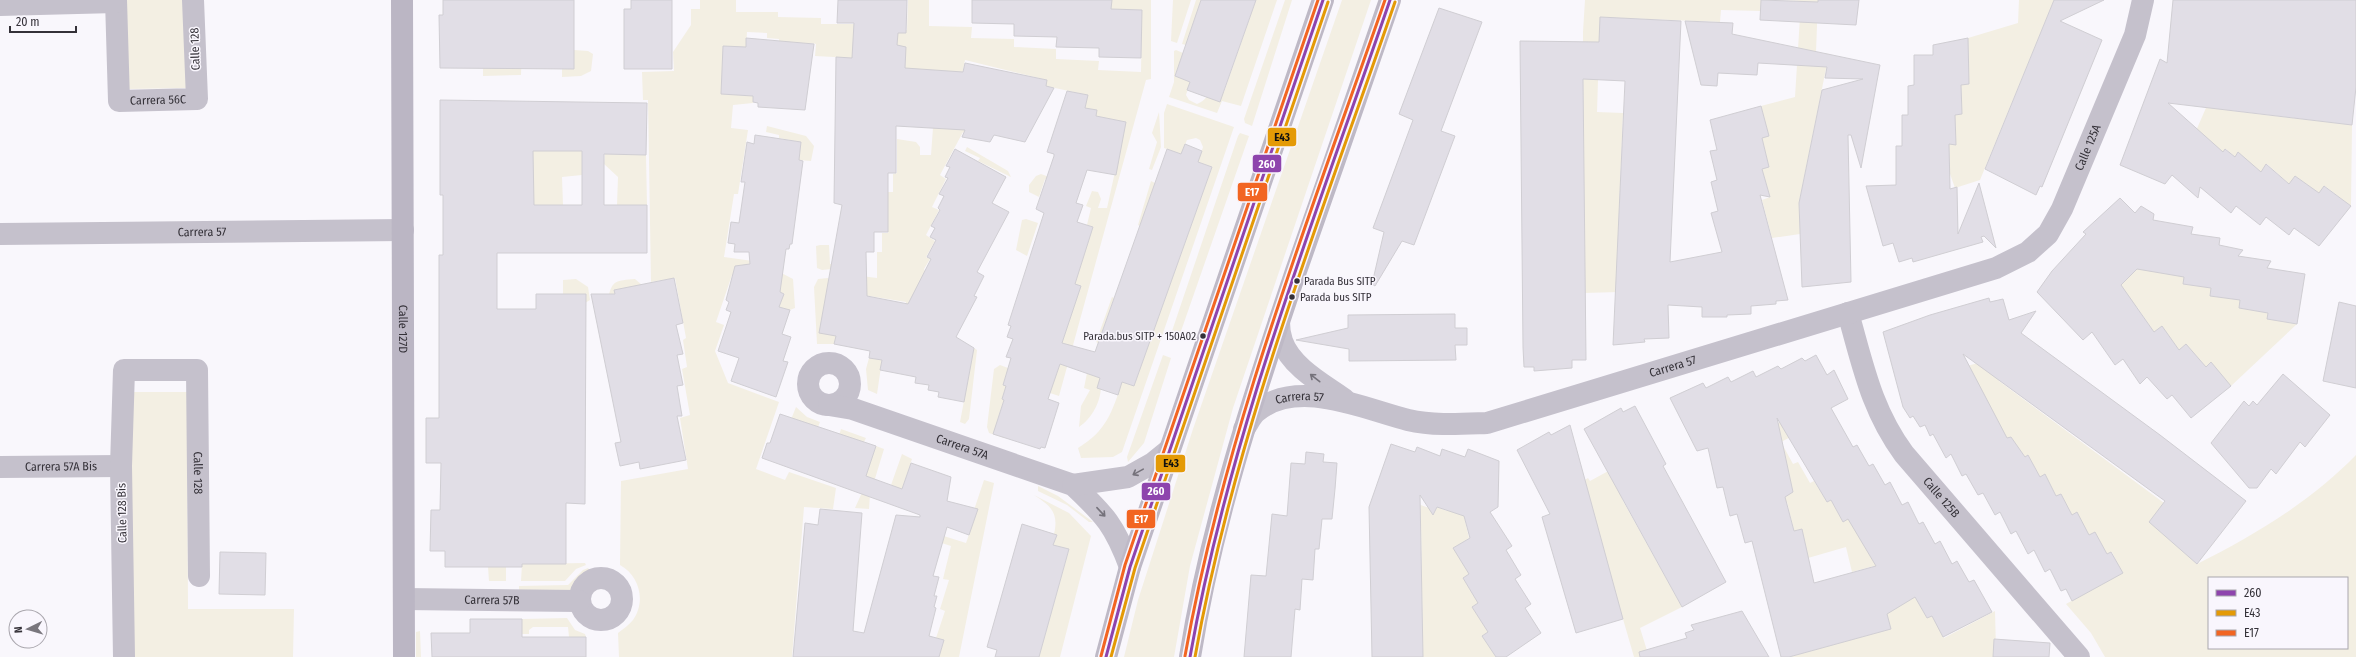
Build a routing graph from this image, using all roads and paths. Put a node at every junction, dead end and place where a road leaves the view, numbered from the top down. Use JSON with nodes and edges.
{"nodes":[{"id":1,"x":193,"y":0,"type":"edge"},
{"id":2,"x":402,"y":0,"type":"edge"},
{"id":3,"x":1323,"y":0,"type":"edge"},
{"id":4,"x":1390,"y":0,"type":"edge"},
{"id":5,"x":2143,"y":0,"type":"edge"},
{"id":6,"x":116,"y":1,"type":"edge"},
{"id":7,"x":0,"y":5,"type":"edge"},
{"id":8,"x":197,"y":99,"type":"joint"},
{"id":9,"x":404,"y":230,"type":"junction"},
{"id":10,"x":0,"y":234,"type":"edge"},
{"id":11,"x":1996,"y":268,"type":"joint"},
{"id":12,"x":1848,"y":313,"type":"junction"},
{"id":13,"x":1279,"y":322,"type":"junction"},
{"id":14,"x":124,"y":370,"type":"joint"},
{"id":15,"x":851,"y":399,"type":"junction"},
{"id":16,"x":1347,"y":401,"type":"junction"},
{"id":17,"x":1242,"y":432,"type":"junction"},
{"id":18,"x":1169,"y":450,"type":"junction"},
{"id":19,"x":121,"y":466,"type":"junction"},
{"id":20,"x":0,"y":467,"type":"edge"},
{"id":21,"x":1073,"y":485,"type":"junction"},
{"id":22,"x":1130,"y":567,"type":"junction"},
{"id":23,"x":199,"y":576,"type":"dead end"},
{"id":24,"x":404,"y":599,"type":"junction"},
{"id":25,"x":579,"y":601,"type":"dead end"},
{"id":26,"x":124,"y":657,"type":"edge"},
{"id":27,"x":404,"y":657,"type":"edge"},
{"id":28,"x":1106,"y":657,"type":"edge"},
{"id":29,"x":1190,"y":657,"type":"edge"},
{"id":30,"x":2079,"y":657,"type":"edge"}],
"edges":[{"from":1,"to":8,"type":"street","name":"Calle 128"},
{"from":2,"to":9,"type":"street","name":"Calle 127D"},
{"from":3,"to":18,"type":"main road"},
{"from":4,"to":13,"type":"main road"},
{"from":5,"to":11,"type":"street","name":"Calle 125A"},
{"from":6,"to":7,"type":"street"},
{"from":6,"to":8,"type":"street","name":"Carrera 56C"},
{"from":9,"to":10,"type":"street","name":"Carrera 57"},
{"from":9,"to":24,"type":"street","name":"Calle 127D"},
{"from":11,"to":12,"type":"street","name":"Carrera 57"},
{"from":12,"to":16,"type":"street","name":"Carrera 57"},
{"from":12,"to":30,"type":"street","name":"Calle 125B"},
{"from":16,"to":13,"type":"street","name":"Carrera 57","one_way":true},
{"from":13,"to":17,"type":"main road"},
{"from":14,"to":19,"type":"street","name":"Calle 128 Bis"},
{"from":14,"to":23,"type":"street","name":"Calle 128"},
{"from":15,"to":15,"type":"street","name":"Carrera 57A"},
{"from":15,"to":21,"type":"street","name":"Carrera 57A"},
{"from":16,"to":17,"type":"street","name":"Carrera 57"},
{"from":17,"to":29,"type":"main road"},
{"from":18,"to":21,"type":"street","name":"Carrera 57A","one_way":true},
{"from":18,"to":22,"type":"main road"},
{"from":19,"to":20,"type":"street","name":"Carrera 57A Bis"},
{"from":19,"to":26,"type":"street","name":"Calle 128 Bis"},
{"from":21,"to":22,"type":"street","name":"Carrera 57A","one_way":true},
{"from":22,"to":28,"type":"main road"},
{"from":24,"to":25,"type":"street","name":"Carrera 57B"},
{"from":24,"to":27,"type":"street","name":"Calle 127D"}]}
